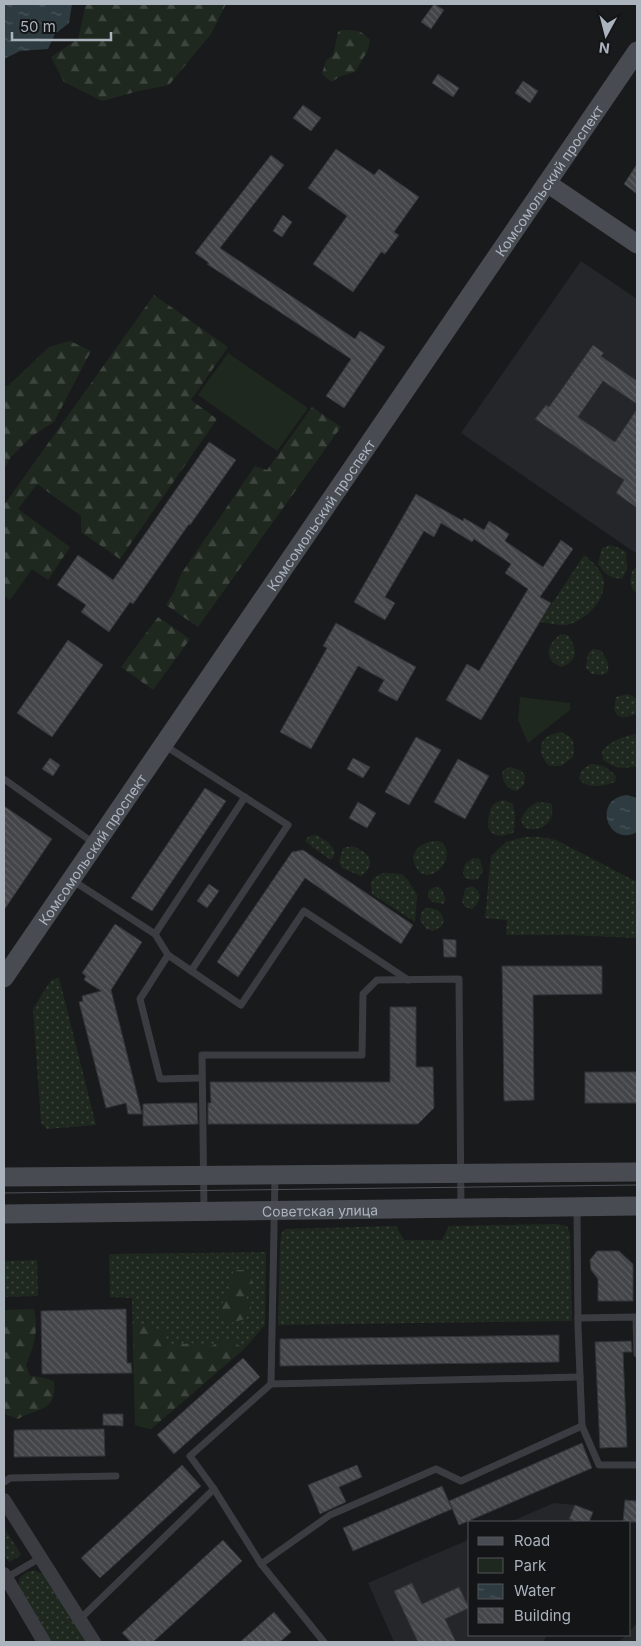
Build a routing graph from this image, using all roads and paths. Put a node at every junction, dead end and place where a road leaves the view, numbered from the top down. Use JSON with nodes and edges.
{"nodes":[{"id":1,"x":637,"y":51,"type":"edge"},
{"id":2,"x":547,"y":183,"type":"junction"},
{"id":3,"x":637,"y":244,"type":"edge"},
{"id":4,"x":163,"y":744,"type":"junction"},
{"id":5,"x":4,"y":779,"type":"edge"},
{"id":6,"x":246,"y":797,"type":"junction"},
{"id":7,"x":95,"y":844,"type":"junction"},
{"id":8,"x":71,"y":880,"type":"junction"},
{"id":9,"x":155,"y":934,"type":"junction"},
{"id":10,"x":168,"y":956,"type":"junction"},
{"id":11,"x":190,"y":971,"type":"junction"},
{"id":12,"x":4,"y":978,"type":"edge"},
{"id":13,"x":408,"y":980,"type":"junction"},
{"id":14,"x":202,"y":1078,"type":"junction"},
{"id":15,"x":637,"y":1172,"type":"edge"},
{"id":16,"x":461,"y":1173,"type":"junction"},
{"id":17,"x":204,"y":1175,"type":"junction"},
{"id":18,"x":275,"y":1175,"type":"junction"},
{"id":19,"x":4,"y":1177,"type":"edge"},
{"id":20,"x":577,"y":1206,"type":"junction"},
{"id":21,"x":637,"y":1206,"type":"edge"},
{"id":22,"x":461,"y":1208,"type":"junction"},
{"id":23,"x":275,"y":1210,"type":"junction"},
{"id":24,"x":204,"y":1211,"type":"junction"},
{"id":25,"x":4,"y":1214,"type":"edge"},
{"id":26,"x":578,"y":1318,"type":"junction"},
{"id":27,"x":637,"y":1354,"type":"edge"},
{"id":28,"x":580,"y":1377,"type":"junction"},
{"id":29,"x":271,"y":1384,"type":"junction"},
{"id":30,"x":582,"y":1426,"type":"junction"},
{"id":31,"x":637,"y":1465,"type":"edge"},
{"id":32,"x":116,"y":1476,"type":"dead end"},
{"id":33,"x":4,"y":1482,"type":"edge"},
{"id":34,"x":214,"y":1489,"type":"junction"},
{"id":35,"x":4,"y":1500,"type":"edge"},
{"id":36,"x":40,"y":1558,"type":"junction"},
{"id":37,"x":261,"y":1564,"type":"junction"},
{"id":38,"x":4,"y":1577,"type":"edge"},
{"id":39,"x":80,"y":1619,"type":"junction"},
{"id":40,"x":44,"y":1642,"type":"edge"},
{"id":41,"x":94,"y":1642,"type":"edge"},
{"id":42,"x":324,"y":1642,"type":"edge"}],
"edges":[{"from":1,"to":2,"type":"main road","name":"Комсомольский проспект"},
{"from":2,"to":3,"type":"main road"},
{"from":2,"to":4,"type":"main road","name":"Комсомольский проспект"},
{"from":4,"to":6,"type":"lane"},
{"from":4,"to":7,"type":"main road","name":"Комсомольский проспект"},
{"from":5,"to":7,"type":"lane"},
{"from":6,"to":9,"type":"lane"},
{"from":6,"to":11,"type":"lane"},
{"from":7,"to":8,"type":"main road","name":"Комсомольский проспект"},
{"from":8,"to":9,"type":"lane"},
{"from":8,"to":12,"type":"main road","name":"Комсомольский проспект"},
{"from":9,"to":10,"type":"lane"},
{"from":10,"to":11,"type":"lane"},
{"from":10,"to":14,"type":"lane"},
{"from":11,"to":13,"type":"lane"},
{"from":13,"to":14,"type":"lane"},
{"from":13,"to":16,"type":"lane"},
{"from":14,"to":17,"type":"lane"},
{"from":15,"to":16,"type":"main road"},
{"from":16,"to":18,"type":"main road"},
{"from":16,"to":22,"type":"lane"},
{"from":17,"to":18,"type":"main road"},
{"from":17,"to":19,"type":"main road"},
{"from":17,"to":24,"type":"lane"},
{"from":18,"to":23,"type":"lane"},
{"from":20,"to":21,"type":"main road","name":"Советская улица"},
{"from":20,"to":22,"type":"main road","name":"Советская улица"},
{"from":20,"to":26,"type":"lane"},
{"from":22,"to":23,"type":"main road","name":"Советская улица"},
{"from":23,"to":24,"type":"main road","name":"Советская улица"},
{"from":23,"to":29,"type":"lane"},
{"from":24,"to":25,"type":"main road","name":"Советская улица"},
{"from":26,"to":27,"type":"lane"},
{"from":26,"to":28,"type":"lane"},
{"from":28,"to":29,"type":"lane"},
{"from":28,"to":30,"type":"lane"},
{"from":29,"to":34,"type":"lane"},
{"from":30,"to":31,"type":"lane"},
{"from":30,"to":37,"type":"lane"},
{"from":32,"to":33,"type":"lane"},
{"from":34,"to":37,"type":"lane"},
{"from":34,"to":39,"type":"lane"},
{"from":35,"to":36,"type":"street"},
{"from":36,"to":38,"type":"lane"},
{"from":36,"to":39,"type":"street"},
{"from":37,"to":42,"type":"lane"},
{"from":38,"to":40,"type":"street"},
{"from":39,"to":41,"type":"street"}]}
